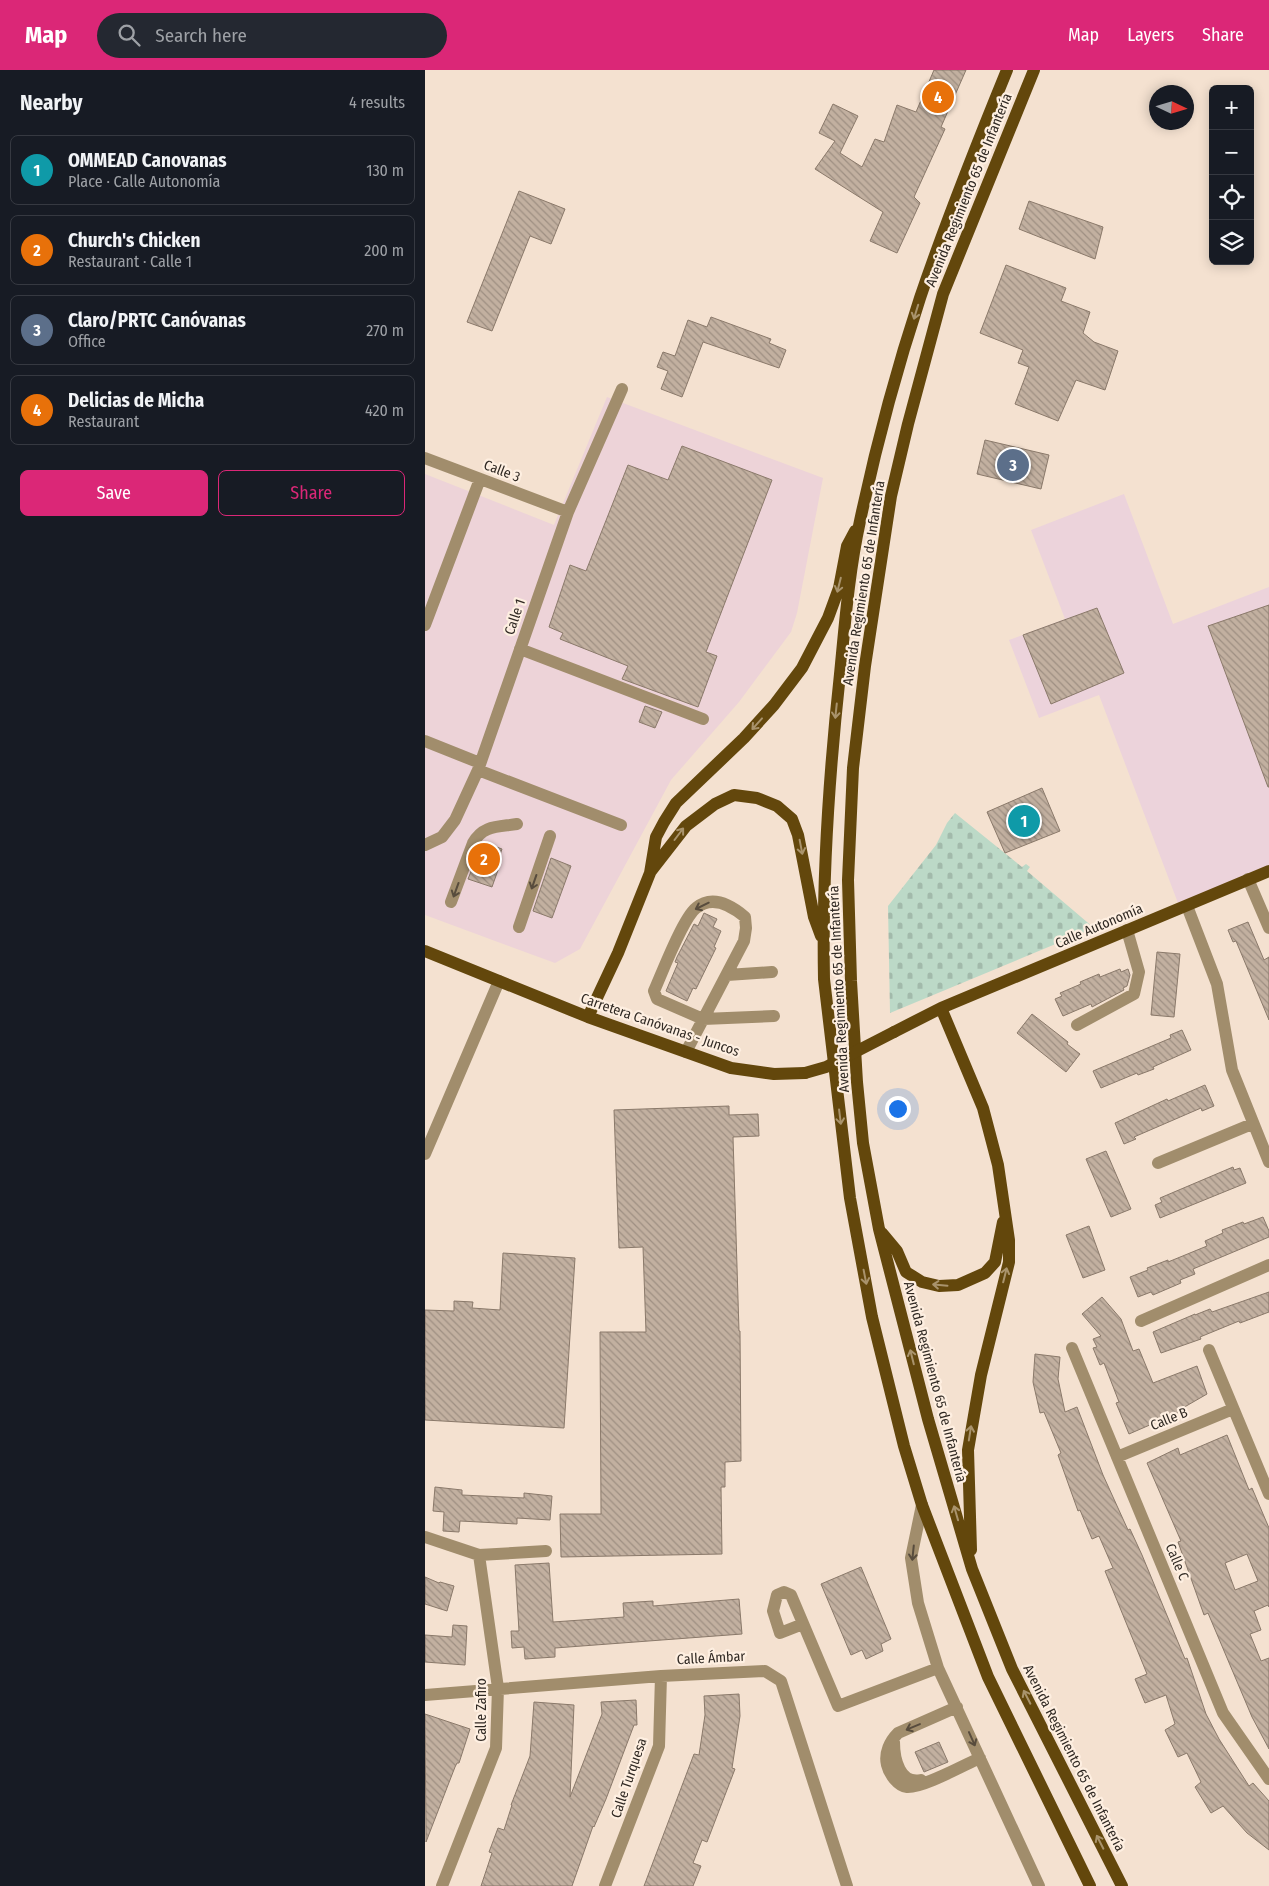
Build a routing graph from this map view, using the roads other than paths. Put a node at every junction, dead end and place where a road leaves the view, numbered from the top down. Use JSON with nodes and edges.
{"nodes":[{"id":1,"x":1007,"y":70,"type":"edge"},
{"id":2,"x":1033,"y":70,"type":"edge"},
{"id":3,"x":623,"y":388,"type":"dead end"},
{"id":4,"x":425,"y":458,"type":"edge"},
{"id":5,"x":481,"y":479,"type":"junction"},
{"id":6,"x":567,"y":512,"type":"junction"},
{"id":7,"x":859,"y":523,"type":"junction"},
{"id":8,"x":425,"y":625,"type":"edge"},
{"id":9,"x":520,"y":649,"type":"junction"},
{"id":10,"x":703,"y":719,"type":"dead end"},
{"id":11,"x":425,"y":742,"type":"edge"},
{"id":12,"x":479,"y":766,"type":"junction"},
{"id":13,"x":517,"y":824,"type":"dead end"},
{"id":14,"x":621,"y":825,"type":"dead end"},
{"id":15,"x":550,"y":836,"type":"dead end"},
{"id":16,"x":425,"y":845,"type":"edge"},
{"id":17,"x":1269,"y":871,"type":"edge"},
{"id":18,"x":650,"y":873,"type":"junction"},
{"id":19,"x":1248,"y":879,"type":"junction"},
{"id":20,"x":451,"y":902,"type":"dead end"},
{"id":21,"x":1187,"y":906,"type":"junction"},
{"id":22,"x":519,"y":927,"type":"dead end"},
{"id":23,"x":1269,"y":928,"type":"edge"},
{"id":24,"x":1127,"y":930,"type":"junction"},
{"id":25,"x":823,"y":943,"type":"junction"},
{"id":26,"x":425,"y":951,"type":"edge"},
{"id":27,"x":772,"y":972,"type":"dead end"},
{"id":28,"x":727,"y":975,"type":"junction"},
{"id":29,"x":499,"y":981,"type":"junction"},
{"id":30,"x":941,"y":1008,"type":"junction"},
{"id":31,"x":774,"y":1016,"type":"dead end"},
{"id":32,"x":588,"y":1017,"type":"junction"},
{"id":33,"x":703,"y":1019,"type":"junction"},
{"id":34,"x":1077,"y":1025,"type":"dead end"},
{"id":35,"x":686,"y":1052,"type":"junction"},
{"id":36,"x":1252,"y":1124,"type":"junction"},
{"id":37,"x":425,"y":1154,"type":"edge"},
{"id":38,"x":1269,"y":1162,"type":"edge"},
{"id":39,"x":1158,"y":1163,"type":"dead end"},
{"id":40,"x":1005,"y":1207,"type":"junction"},
{"id":41,"x":879,"y":1229,"type":"junction"},
{"id":42,"x":1269,"y":1265,"type":"edge"},
{"id":43,"x":1141,"y":1321,"type":"dead end"},
{"id":44,"x":1072,"y":1348,"type":"dead end"},
{"id":45,"x":1209,"y":1350,"type":"dead end"},
{"id":46,"x":1233,"y":1409,"type":"junction"},
{"id":47,"x":1117,"y":1457,"type":"junction"},
{"id":48,"x":1269,"y":1494,"type":"edge"},
{"id":49,"x":922,"y":1505,"type":"junction"},
{"id":50,"x":425,"y":1537,"type":"edge"},
{"id":51,"x":546,"y":1551,"type":"dead end"},
{"id":52,"x":479,"y":1555,"type":"junction"},
{"id":53,"x":972,"y":1569,"type":"junction"},
{"id":54,"x":803,"y":1624,"type":"dead end"},
{"id":55,"x":938,"y":1668,"type":"junction"},
{"id":56,"x":661,"y":1676,"type":"junction"},
{"id":57,"x":498,"y":1688,"type":"junction"},
{"id":58,"x":425,"y":1695,"type":"edge"},
{"id":59,"x":957,"y":1707,"type":"junction"},
{"id":60,"x":980,"y":1758,"type":"junction"},
{"id":61,"x":1269,"y":1779,"type":"edge"},
{"id":62,"x":442,"y":1886,"type":"edge"},
{"id":63,"x":605,"y":1886,"type":"edge"},
{"id":64,"x":847,"y":1886,"type":"edge"},
{"id":65,"x":1039,"y":1886,"type":"edge"},
{"id":66,"x":1090,"y":1886,"type":"edge"},
{"id":67,"x":1122,"y":1886,"type":"edge"}],
"edges":[{"from":1,"to":7,"type":"main road","name":"Avenida Regimiento 65 de Infantería","one_way":true},
{"from":2,"to":41,"type":"main road","name":"Avenida Regimiento 65 de Infantería"},
{"from":3,"to":6,"type":"street","name":"Calle 1"},
{"from":4,"to":5,"type":"street","name":"Calle 3"},
{"from":5,"to":6,"type":"street","name":"Calle 3"},
{"from":5,"to":8,"type":"street"},
{"from":6,"to":9,"type":"street","name":"Calle 1"},
{"from":7,"to":18,"type":"main road","one_way":true},
{"from":7,"to":25,"type":"main road","name":"Avenida Regimiento 65 de Infantería","one_way":true},
{"from":9,"to":10,"type":"street"},
{"from":9,"to":12,"type":"street","name":"Calle 1"},
{"from":11,"to":12,"type":"street"},
{"from":12,"to":14,"type":"street"},
{"from":12,"to":16,"type":"street","name":"Calle 1"},
{"from":13,"to":20,"type":"street","one_way":true},
{"from":15,"to":22,"type":"street","one_way":true},
{"from":17,"to":19,"type":"main road","name":"Calle Autonomía"},
{"from":18,"to":25,"type":"main road","one_way":true},
{"from":18,"to":32,"type":"main road"},
{"from":19,"to":21,"type":"main road","name":"Calle Autonomía"},
{"from":19,"to":23,"type":"street"},
{"from":21,"to":24,"type":"main road","name":"Calle Autonomía"},
{"from":21,"to":36,"type":"street"},
{"from":24,"to":30,"type":"main road","name":"Calle Autonomía"},
{"from":24,"to":34,"type":"street"},
{"from":25,"to":49,"type":"main road","name":"Avenida Regimiento 65 de Infantería","one_way":true},
{"from":26,"to":29,"type":"main road","name":"Carretera Canóvanas - Juncos"},
{"from":27,"to":28,"type":"street"},
{"from":28,"to":33,"type":"street"},
{"from":28,"to":33,"type":"street","one_way":true},
{"from":29,"to":32,"type":"main road","name":"Carretera Canóvanas - Juncos"},
{"from":29,"to":37,"type":"street"},
{"from":30,"to":35,"type":"main road","name":"Carretera Canóvanas - Juncos","bridge":true},
{"from":30,"to":40,"type":"main road"},
{"from":31,"to":33,"type":"street"},
{"from":32,"to":35,"type":"main road","name":"Carretera Canóvanas - Juncos"},
{"from":33,"to":35,"type":"street"},
{"from":36,"to":38,"type":"street"},
{"from":36,"to":39,"type":"street"},
{"from":40,"to":41,"type":"main road","one_way":true},
{"from":53,"to":40,"type":"main road","one_way":true},
{"from":53,"to":41,"type":"main road","name":"Avenida Regimiento 65 de Infantería","one_way":true},
{"from":42,"to":43,"type":"street"},
{"from":44,"to":47,"type":"street","name":"Calle C"},
{"from":45,"to":46,"type":"street"},
{"from":46,"to":47,"type":"street","name":"Calle B"},
{"from":46,"to":48,"type":"street"},
{"from":47,"to":61,"type":"street","name":"Calle C"},
{"from":49,"to":55,"type":"street","one_way":true},
{"from":49,"to":66,"type":"main road","name":"Avenida Regimiento 65 de Infantería"},
{"from":50,"to":52,"type":"street"},
{"from":51,"to":52,"type":"street"},
{"from":52,"to":57,"type":"street","name":"Calle Zafiro"},
{"from":67,"to":53,"type":"main road","name":"Avenida Regimiento 65 de Infantería","one_way":true},
{"from":54,"to":55,"type":"street"},
{"from":55,"to":59,"type":"street"},
{"from":56,"to":57,"type":"street","name":"Calle Ámbar"},
{"from":56,"to":63,"type":"street","name":"Calle Turquesa"},
{"from":56,"to":64,"type":"street","name":"Calle Ámbar"},
{"from":57,"to":58,"type":"street","name":"Calle Ámbar"},
{"from":57,"to":62,"type":"street","name":"Calle Zafiro"},
{"from":59,"to":60,"type":"street","one_way":true},
{"from":59,"to":60,"type":"street","one_way":true},
{"from":60,"to":65,"type":"street"}]}
